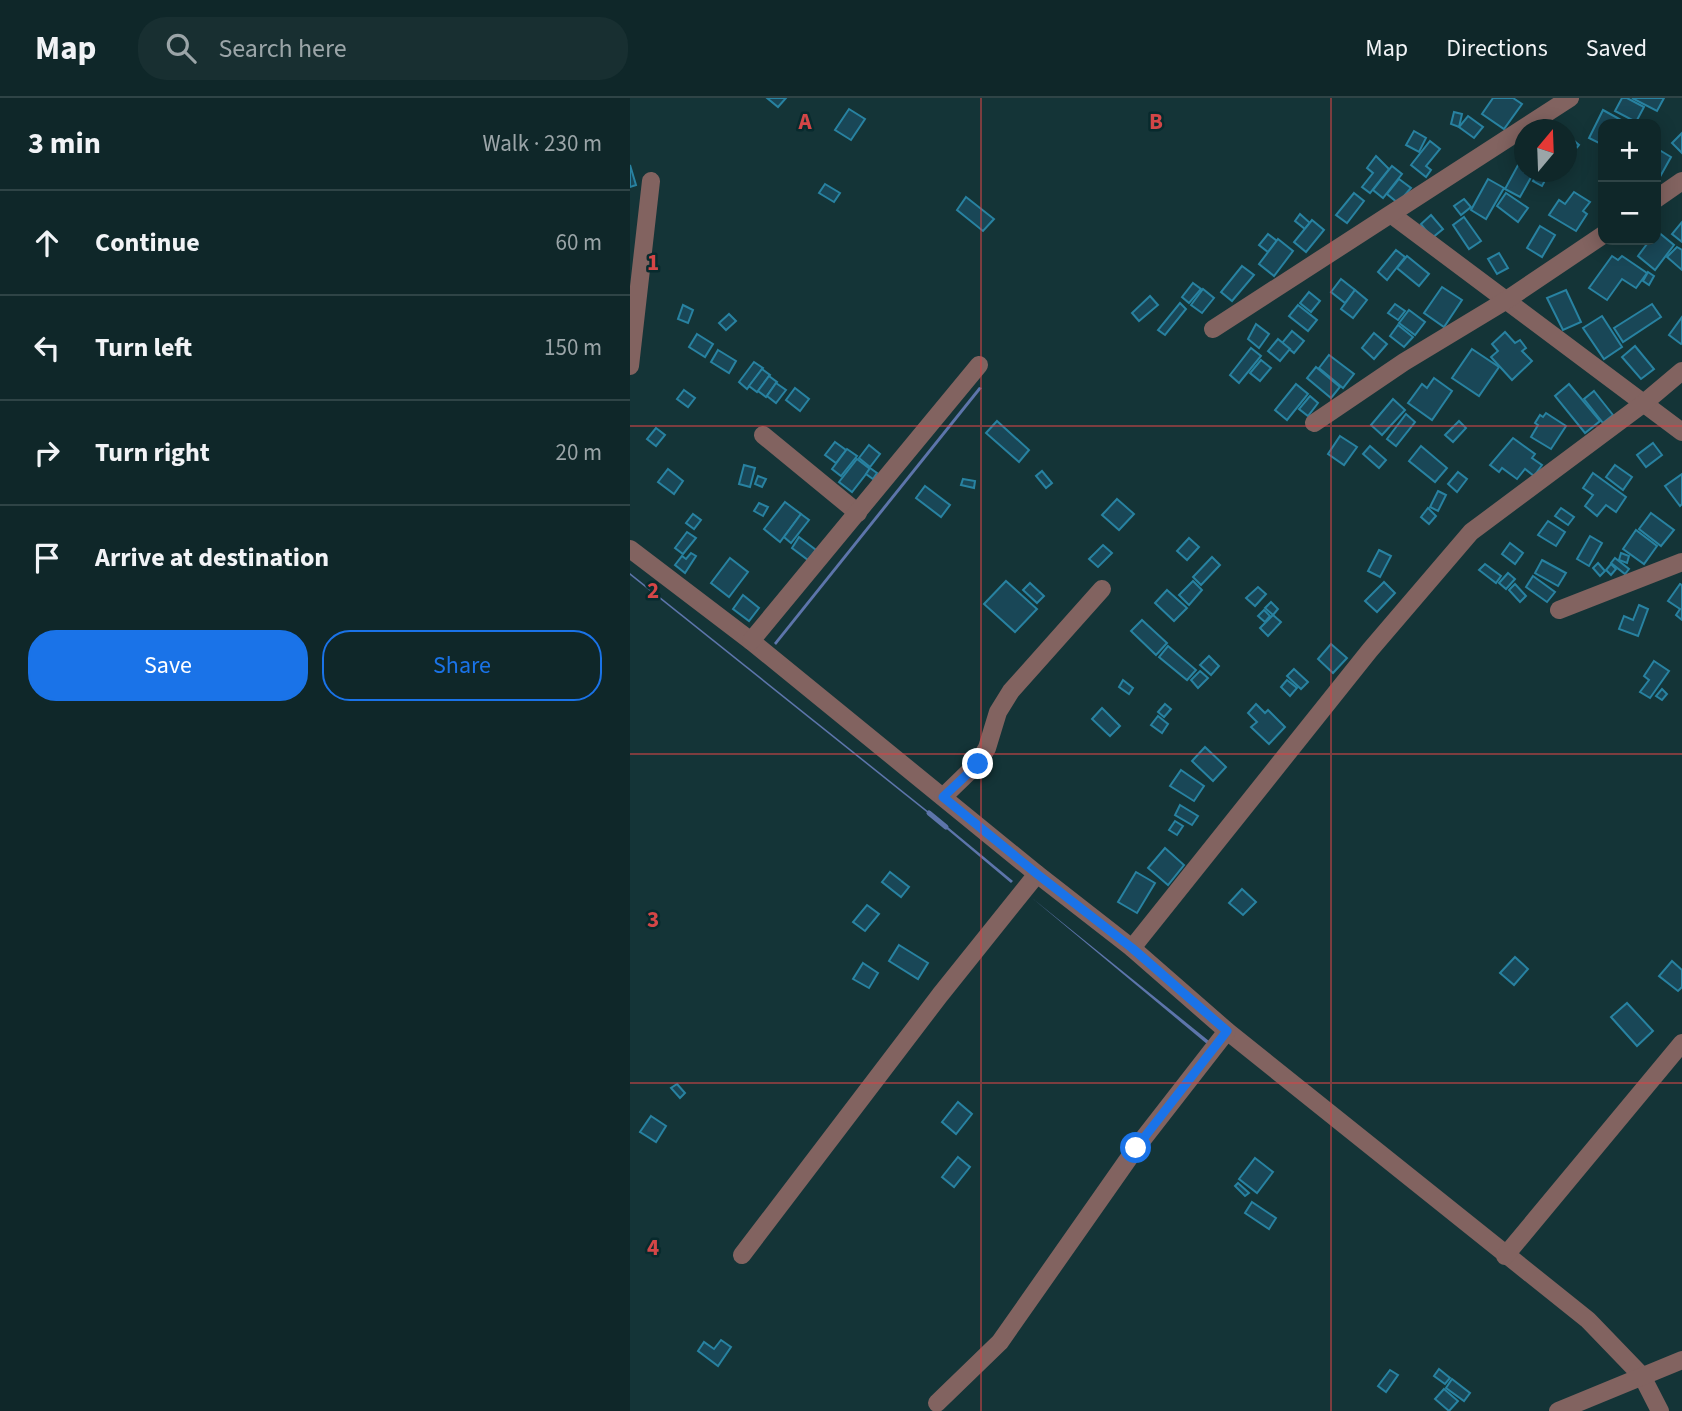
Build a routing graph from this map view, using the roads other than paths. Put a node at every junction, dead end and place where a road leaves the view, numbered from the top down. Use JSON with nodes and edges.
{"nodes":[{"id":1,"x":1570,"y":98,"type":"edge"},
{"id":2,"x":651,"y":181,"type":"dead end"},
{"id":3,"x":1682,"y":181,"type":"edge"},
{"id":4,"x":1661,"y":196,"type":"edge"},
{"id":5,"x":1392,"y":215,"type":"junction"},
{"id":6,"x":1598,"y":238,"type":"edge"},
{"id":7,"x":1505,"y":301,"type":"junction"},
{"id":8,"x":1213,"y":329,"type":"dead end"},
{"id":9,"x":979,"y":365,"type":"dead end"},
{"id":10,"x":630,"y":366,"type":"edge"},
{"id":11,"x":1682,"y":371,"type":"edge"},
{"id":12,"x":1644,"y":403,"type":"junction"},
{"id":13,"x":1314,"y":423,"type":"dead end"},
{"id":14,"x":1682,"y":432,"type":"edge"},
{"id":15,"x":763,"y":435,"type":"dead end"},
{"id":16,"x":858,"y":513,"type":"junction"},
{"id":17,"x":630,"y":549,"type":"edge"},
{"id":18,"x":1682,"y":562,"type":"edge"},
{"id":19,"x":1102,"y":589,"type":"dead end"},
{"id":20,"x":1559,"y":610,"type":"dead end"},
{"id":21,"x":751,"y":641,"type":"junction"},
{"id":22,"x":943,"y":797,"type":"junction"},
{"id":23,"x":1037,"y":874,"type":"junction"},
{"id":24,"x":1132,"y":948,"type":"junction"},
{"id":25,"x":1227,"y":1031,"type":"junction"},
{"id":26,"x":1682,"y":1043,"type":"edge"},
{"id":27,"x":742,"y":1255,"type":"dead end"},
{"id":28,"x":1505,"y":1255,"type":"junction"},
{"id":29,"x":1682,"y":1360,"type":"edge"},
{"id":30,"x":1642,"y":1376,"type":"junction"},
{"id":31,"x":937,"y":1403,"type":"dead end"},
{"id":32,"x":1558,"y":1411,"type":"edge"},
{"id":33,"x":1660,"y":1411,"type":"edge"}],
"edges":[{"from":1,"to":5,"type":"street"},
{"from":2,"to":10,"type":"street"},
{"from":3,"to":4,"type":"street"},
{"from":5,"to":7,"type":"street"},
{"from":5,"to":8,"type":"street"},
{"from":6,"to":7,"type":"street"},
{"from":7,"to":12,"type":"street"},
{"from":7,"to":13,"type":"street"},
{"from":9,"to":16,"type":"street"},
{"from":11,"to":12,"type":"street"},
{"from":12,"to":14,"type":"street"},
{"from":12,"to":24,"type":"street"},
{"from":15,"to":16,"type":"street"},
{"from":16,"to":21,"type":"street"},
{"from":17,"to":21,"type":"street"},
{"from":18,"to":20,"type":"street"},
{"from":19,"to":22,"type":"street"},
{"from":21,"to":22,"type":"street"},
{"from":22,"to":23,"type":"street"},
{"from":23,"to":24,"type":"street"},
{"from":23,"to":27,"type":"street"},
{"from":24,"to":25,"type":"street"},
{"from":25,"to":28,"type":"street"},
{"from":25,"to":31,"type":"street"},
{"from":26,"to":28,"type":"street"},
{"from":28,"to":30,"type":"street"},
{"from":29,"to":30,"type":"street"},
{"from":30,"to":32,"type":"street"},
{"from":30,"to":33,"type":"street"}]}
